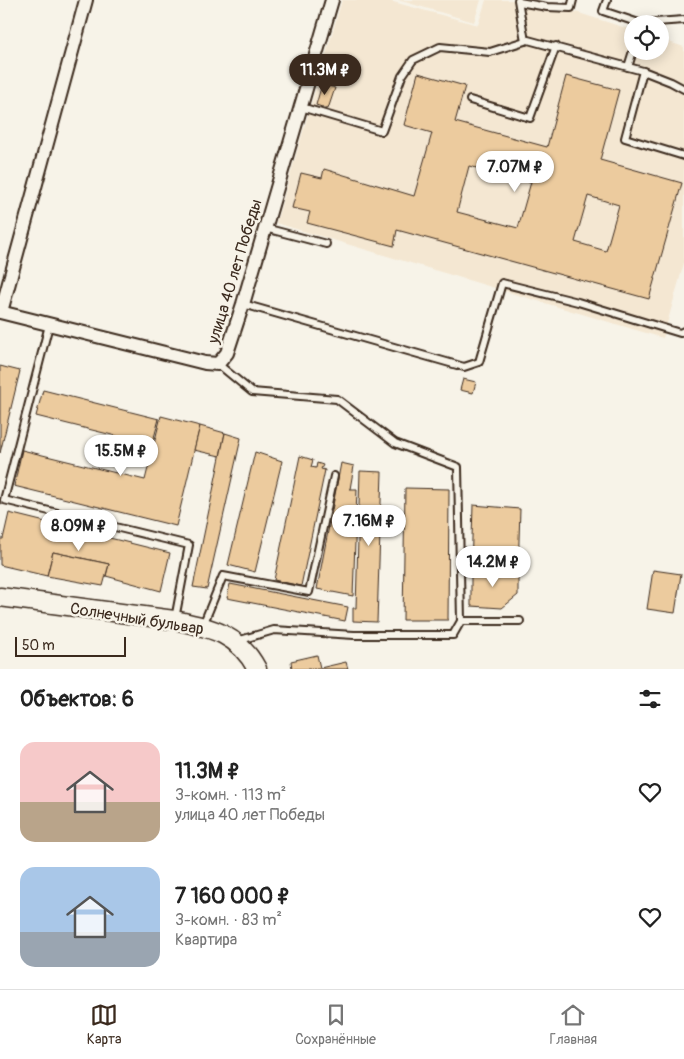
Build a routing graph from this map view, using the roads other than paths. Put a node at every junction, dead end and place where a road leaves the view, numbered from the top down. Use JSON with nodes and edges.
{"nodes":[{"id":1,"x":86,"y":0,"type":"edge"},
{"id":2,"x":332,"y":0,"type":"edge"},
{"id":3,"x":573,"y":0,"type":"edge"},
{"id":4,"x":607,"y":0,"type":"edge"},
{"id":5,"x":518,"y":1,"type":"edge"},
{"id":6,"x":624,"y":18,"type":"edge"},
{"id":7,"x":684,"y":20,"type":"edge"},
{"id":8,"x":669,"y":21,"type":"edge"},
{"id":9,"x":525,"y":41,"type":"junction"},
{"id":10,"x":556,"y":46,"type":"junction"},
{"id":11,"x":630,"y":60,"type":"edge"},
{"id":12,"x":628,"y":67,"type":"junction"},
{"id":13,"x":643,"y":71,"type":"junction"},
{"id":14,"x":684,"y":89,"type":"edge"},
{"id":15,"x":470,"y":100,"type":"dead end"},
{"id":16,"x":301,"y":108,"type":"junction"},
{"id":17,"x":684,"y":156,"type":"edge"},
{"id":18,"x":265,"y":228,"type":"junction"},
{"id":19,"x":326,"y":244,"type":"dead end"},
{"id":20,"x":242,"y":304,"type":"junction"},
{"id":21,"x":0,"y":312,"type":"edge"},
{"id":22,"x":49,"y":325,"type":"junction"},
{"id":23,"x":684,"y":331,"type":"edge"},
{"id":24,"x":218,"y":364,"type":"junction"},
{"id":25,"x":334,"y":476,"type":"dead end"},
{"id":26,"x":0,"y":598,"type":"edge"},
{"id":27,"x":174,"y":620,"type":"junction"},
{"id":28,"x":461,"y":621,"type":"junction"},
{"id":29,"x":520,"y":621,"type":"dead end"},
{"id":30,"x":203,"y":626,"type":"junction"},
{"id":31,"x":236,"y":641,"type":"junction"},
{"id":32,"x":257,"y":669,"type":"edge"}],
"edges":[{"from":1,"to":21,"type":"street"},
{"from":2,"to":16,"type":"street","name":"улица 40 лет Победы"},
{"from":3,"to":5,"type":"lane"},
{"from":4,"to":6,"type":"lane"},
{"from":5,"to":9,"type":"lane"},
{"from":7,"to":8,"type":"lane"},
{"from":9,"to":10,"type":"lane"},
{"from":9,"to":16,"type":"lane"},
{"from":10,"to":12,"type":"lane"},
{"from":10,"to":15,"type":"lane"},
{"from":11,"to":12,"type":"lane"},
{"from":12,"to":13,"type":"lane"},
{"from":13,"to":14,"type":"lane"},
{"from":13,"to":17,"type":"lane"},
{"from":16,"to":18,"type":"street","name":"улица 40 лет Победы"},
{"from":18,"to":19,"type":"lane"},
{"from":18,"to":20,"type":"street","name":"улица 40 лет Победы"},
{"from":20,"to":23,"type":"lane"},
{"from":20,"to":24,"type":"street","name":"улица 40 лет Победы"},
{"from":21,"to":22,"type":"street","name":"улица 40 лет Победы"},
{"from":22,"to":24,"type":"street","name":"улица 40 лет Победы"},
{"from":22,"to":27,"type":"lane"},
{"from":24,"to":28,"type":"lane"},
{"from":25,"to":30,"type":"lane"},
{"from":26,"to":27,"type":"main road","name":"Солнечный бульвар"},
{"from":27,"to":30,"type":"main road","name":"Солнечный бульвар"},
{"from":28,"to":29,"type":"lane"},
{"from":28,"to":31,"type":"lane"},
{"from":30,"to":31,"type":"main road","name":"Солнечный бульвар"},
{"from":31,"to":32,"type":"main road","name":"Солнечный бульвар"}]}
